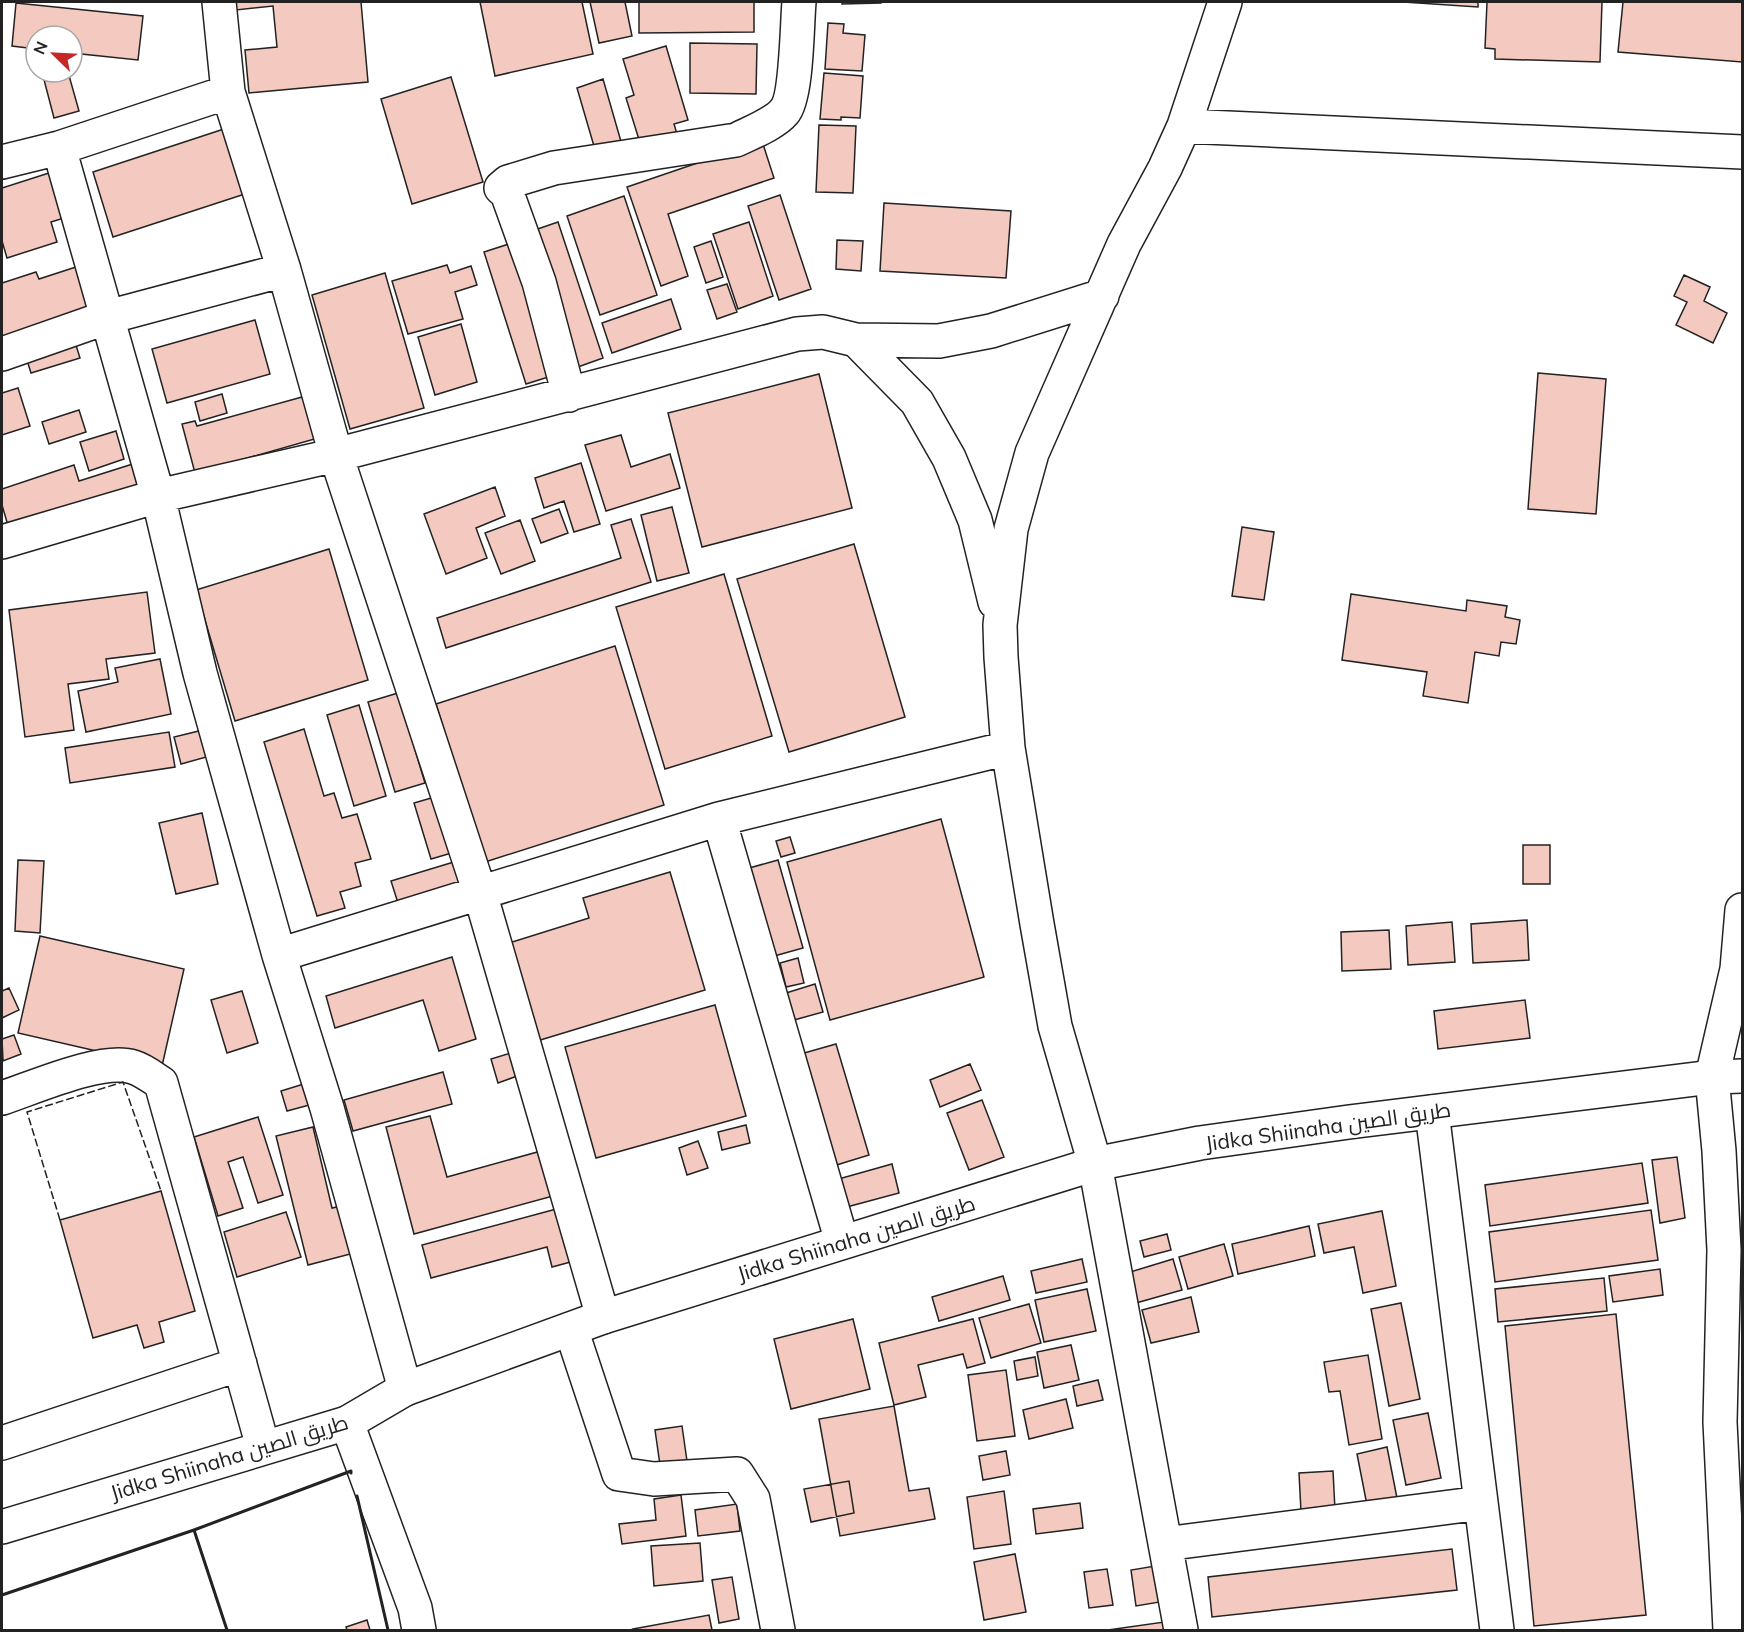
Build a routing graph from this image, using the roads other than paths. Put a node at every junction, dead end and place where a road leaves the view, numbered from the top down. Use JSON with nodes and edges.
{"nodes":[{"id":1,"x":219,"y":2,"type":"edge"},
{"id":2,"x":799,"y":2,"type":"edge"},
{"id":3,"x":1225,"y":2,"type":"edge"},
{"id":4,"x":228,"y":92,"type":"junction"},
{"id":5,"x":1184,"y":126,"type":"junction"},
{"id":6,"x":59,"y":148,"type":"junction"},
{"id":7,"x":1743,"y":152,"type":"edge"},
{"id":8,"x":2,"y":162,"type":"edge"},
{"id":9,"x":284,"y":270,"type":"junction"},
{"id":10,"x":1102,"y":296,"type":"junction"},
{"id":11,"x":108,"y":317,"type":"junction"},
{"id":12,"x":856,"y":340,"type":"junction"},
{"id":13,"x":2,"y":354,"type":"edge"},
{"id":14,"x":569,"y":395,"type":"junction"},
{"id":15,"x":336,"y":455,"type":"junction"},
{"id":16,"x":158,"y":496,"type":"junction"},
{"id":17,"x":2,"y":542,"type":"edge"},
{"id":18,"x":1000,"y":625,"type":"junction"},
{"id":19,"x":1008,"y":748,"type":"junction"},
{"id":20,"x":719,"y":819,"type":"junction"},
{"id":21,"x":480,"y":892,"type":"junction"},
{"id":22,"x":1743,"y":910,"type":"edge"},
{"id":23,"x":279,"y":955,"type":"junction"},
{"id":24,"x":1727,"y":1076,"type":"edge"},
{"id":25,"x":2,"y":1098,"type":"edge"},
{"id":26,"x":1432,"y":1112,"type":"junction"},
{"id":27,"x":1095,"y":1164,"type":"junction"},
{"id":28,"x":842,"y":1242,"type":"junction"},
{"id":29,"x":603,"y":1317,"type":"junction"},
{"id":30,"x":571,"y":1329,"type":"junction"},
{"id":31,"x":240,"y":1365,"type":"junction"},
{"id":32,"x":405,"y":1389,"type":"junction"},
{"id":33,"x":347,"y":1423,"type":"junction"},
{"id":34,"x":2,"y":1443,"type":"edge"},
{"id":35,"x":263,"y":1447,"type":"junction"},
{"id":36,"x":1481,"y":1503,"type":"junction"},
{"id":37,"x":2,"y":1527,"type":"edge"},
{"id":38,"x":1165,"y":1544,"type":"junction"},
{"id":39,"x":419,"y":1630,"type":"edge"},
{"id":40,"x":778,"y":1630,"type":"edge"},
{"id":41,"x":1181,"y":1630,"type":"edge"},
{"id":42,"x":1497,"y":1630,"type":"edge"},
{"id":43,"x":1730,"y":1630,"type":"edge"}],
"edges":[{"from":1,"to":4,"type":"street"},
{"from":2,"to":14,"type":"street"},
{"from":3,"to":5,"type":"street"},
{"from":4,"to":6,"type":"street"},
{"from":4,"to":9,"type":"street"},
{"from":5,"to":7,"type":"street"},
{"from":5,"to":10,"type":"street"},
{"from":6,"to":8,"type":"street"},
{"from":6,"to":11,"type":"street"},
{"from":9,"to":11,"type":"street"},
{"from":9,"to":15,"type":"street"},
{"from":10,"to":12,"type":"street"},
{"from":10,"to":18,"type":"street"},
{"from":11,"to":13,"type":"street"},
{"from":11,"to":16,"type":"street"},
{"from":12,"to":14,"type":"street"},
{"from":12,"to":18,"type":"street"},
{"from":14,"to":15,"type":"street"},
{"from":15,"to":16,"type":"street"},
{"from":15,"to":21,"type":"street"},
{"from":16,"to":17,"type":"street"},
{"from":16,"to":23,"type":"street"},
{"from":18,"to":19,"type":"street"},
{"from":19,"to":20,"type":"street"},
{"from":19,"to":27,"type":"street"},
{"from":20,"to":21,"type":"street"},
{"from":20,"to":28,"type":"street"},
{"from":21,"to":23,"type":"street"},
{"from":21,"to":29,"type":"street"},
{"from":22,"to":24,"type":"street"},
{"from":23,"to":32,"type":"street"},
{"from":24,"to":26,"type":"street","name":"Jidka Shiinaha طريق الصين"},
{"from":24,"to":43,"type":"street"},
{"from":25,"to":31,"type":"street"},
{"from":26,"to":27,"type":"street","name":"Jidka Shiinaha طريق الصين"},
{"from":26,"to":36,"type":"street"},
{"from":27,"to":28,"type":"street","name":"Jidka Shiinaha طريق الصين"},
{"from":27,"to":38,"type":"street"},
{"from":28,"to":29,"type":"street","name":"Jidka Shiinaha طريق الصين"},
{"from":29,"to":30,"type":"street","name":"Jidka Shiinaha طريق الصين"},
{"from":30,"to":32,"type":"street","name":"Jidka Shiinaha طريق الصين"},
{"from":30,"to":40,"type":"street"},
{"from":31,"to":34,"type":"street"},
{"from":31,"to":35,"type":"street"},
{"from":32,"to":33,"type":"street","name":"Jidka Shiinaha طريق الصين"},
{"from":33,"to":35,"type":"street","name":"Jidka Shiinaha طريق الصين"},
{"from":33,"to":39,"type":"street"},
{"from":35,"to":37,"type":"street","name":"Jidka Shiinaha طريق الصين"},
{"from":36,"to":38,"type":"street"},
{"from":36,"to":42,"type":"street"},
{"from":38,"to":41,"type":"street"}]}
